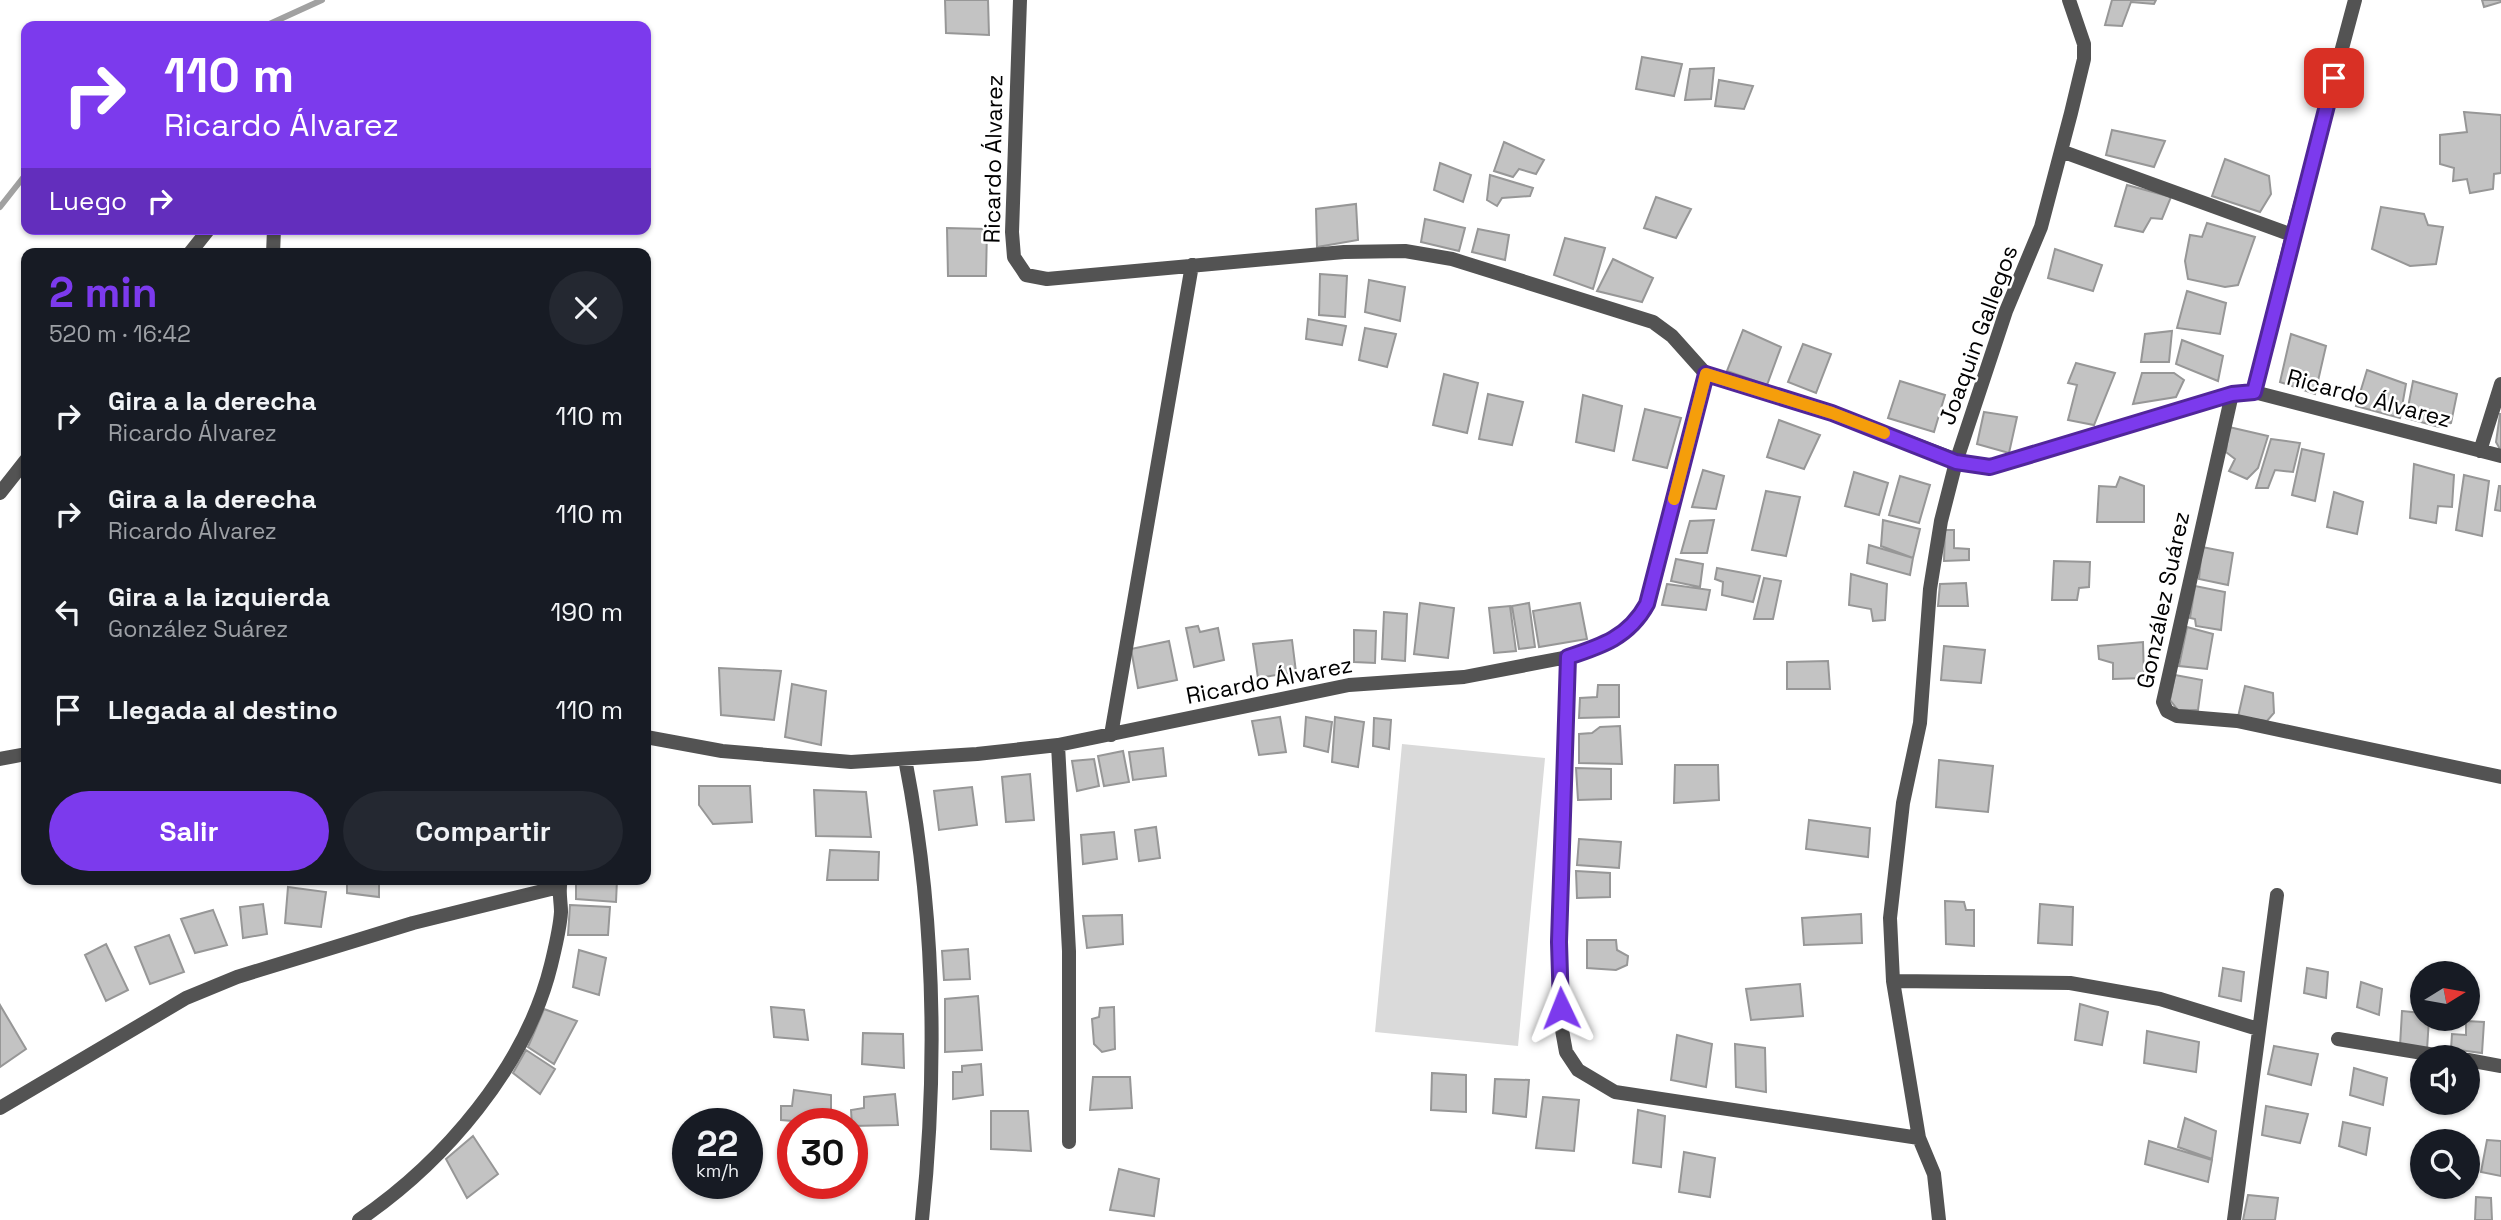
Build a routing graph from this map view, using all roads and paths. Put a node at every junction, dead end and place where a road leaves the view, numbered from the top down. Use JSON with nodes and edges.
{"nodes":[{"id":1,"x":1020,"y":0,"type":"edge"},
{"id":2,"x":2070,"y":0,"type":"edge"},
{"id":3,"x":2356,"y":0,"type":"edge"},
{"id":4,"x":2061,"y":151,"type":"junction"},
{"id":5,"x":2292,"y":235,"type":"junction"},
{"id":6,"x":1192,"y":265,"type":"junction"},
{"id":7,"x":1706,"y":374,"type":"junction"},
{"id":8,"x":2501,"y":384,"type":"edge"},
{"id":9,"x":2254,"y":392,"type":"junction"},
{"id":10,"x":2232,"y":394,"type":"junction"},
{"id":11,"x":2480,"y":451,"type":"junction"},
{"id":12,"x":2501,"y":456,"type":"edge"},
{"id":13,"x":1956,"y":462,"type":"junction"},
{"id":14,"x":21,"y":466,"type":"edge"},
{"id":15,"x":0,"y":493,"type":"edge"},
{"id":16,"x":1568,"y":657,"type":"junction"},
{"id":17,"x":1111,"y":735,"type":"junction"},
{"id":18,"x":651,"y":738,"type":"edge"},
{"id":19,"x":1058,"y":745,"type":"junction"},
{"id":20,"x":21,"y":755,"type":"edge"},
{"id":21,"x":0,"y":759,"type":"edge"},
{"id":22,"x":905,"y":759,"type":"junction"},
{"id":23,"x":2501,"y":777,"type":"edge"},
{"id":24,"x":553,"y":885,"type":"edge"},
{"id":25,"x":560,"y":885,"type":"edge"},
{"id":26,"x":2277,"y":895,"type":"dead end"},
{"id":27,"x":1893,"y":981,"type":"junction"},
{"id":28,"x":2258,"y":1029,"type":"junction"},
{"id":29,"x":2338,"y":1039,"type":"dead end"},
{"id":30,"x":2410,"y":1051,"type":"edge"},
{"id":31,"x":2480,"y":1062,"type":"edge"},
{"id":32,"x":2501,"y":1066,"type":"edge"},
{"id":33,"x":0,"y":1108,"type":"edge"},
{"id":34,"x":1919,"y":1138,"type":"junction"},
{"id":35,"x":1069,"y":1142,"type":"dead end"},
{"id":36,"x":359,"y":1220,"type":"edge"},
{"id":37,"x":922,"y":1220,"type":"edge"},
{"id":38,"x":1939,"y":1220,"type":"edge"},
{"id":39,"x":2234,"y":1220,"type":"edge"}],
"edges":[{"from":1,"to":6,"type":"street","name":"Ricardo Álvarez"},
{"from":2,"to":4,"type":"street","name":"Joaquin Gallegos"},
{"from":3,"to":5,"type":"street"},
{"from":4,"to":5,"type":"street"},
{"from":4,"to":13,"type":"street","name":"Joaquin Gallegos"},
{"from":5,"to":9,"type":"street"},
{"from":6,"to":7,"type":"street","name":"Ricardo Álvarez"},
{"from":6,"to":17,"type":"street"},
{"from":7,"to":13,"type":"street","name":"Ricardo Álvarez"},
{"from":7,"to":16,"type":"street","name":"Ricardo Álvarez"},
{"from":8,"to":11,"type":"street"},
{"from":9,"to":10,"type":"street","name":"Ricardo Álvarez"},
{"from":9,"to":11,"type":"street","name":"Ricardo Álvarez"},
{"from":10,"to":13,"type":"street","name":"Ricardo Álvarez"},
{"from":10,"to":23,"type":"street","name":"González Suárez"},
{"from":11,"to":12,"type":"street","name":"Ricardo Álvarez"},
{"from":13,"to":27,"type":"street","name":"Joaquin Gallegos"},
{"from":14,"to":15,"type":"street"},
{"from":16,"to":17,"type":"street","name":"Ricardo Álvarez"},
{"from":16,"to":34,"type":"street"},
{"from":17,"to":19,"type":"street","name":"Ricardo Álvarez"},
{"from":18,"to":22,"type":"street","name":"Ricardo Álvarez"},
{"from":19,"to":22,"type":"street","name":"Ricardo Álvarez"},
{"from":19,"to":35,"type":"street"},
{"from":20,"to":21,"type":"street"},
{"from":22,"to":37,"type":"street"},
{"from":24,"to":33,"type":"street"},
{"from":25,"to":36,"type":"street"},
{"from":26,"to":28,"type":"street"},
{"from":27,"to":28,"type":"street"},
{"from":27,"to":34,"type":"street","name":"Joaquin Gallegos"},
{"from":28,"to":39,"type":"street"},
{"from":29,"to":30,"type":"street"},
{"from":31,"to":32,"type":"street"},
{"from":34,"to":38,"type":"street","name":"Joaquin Gallegos"}]}
